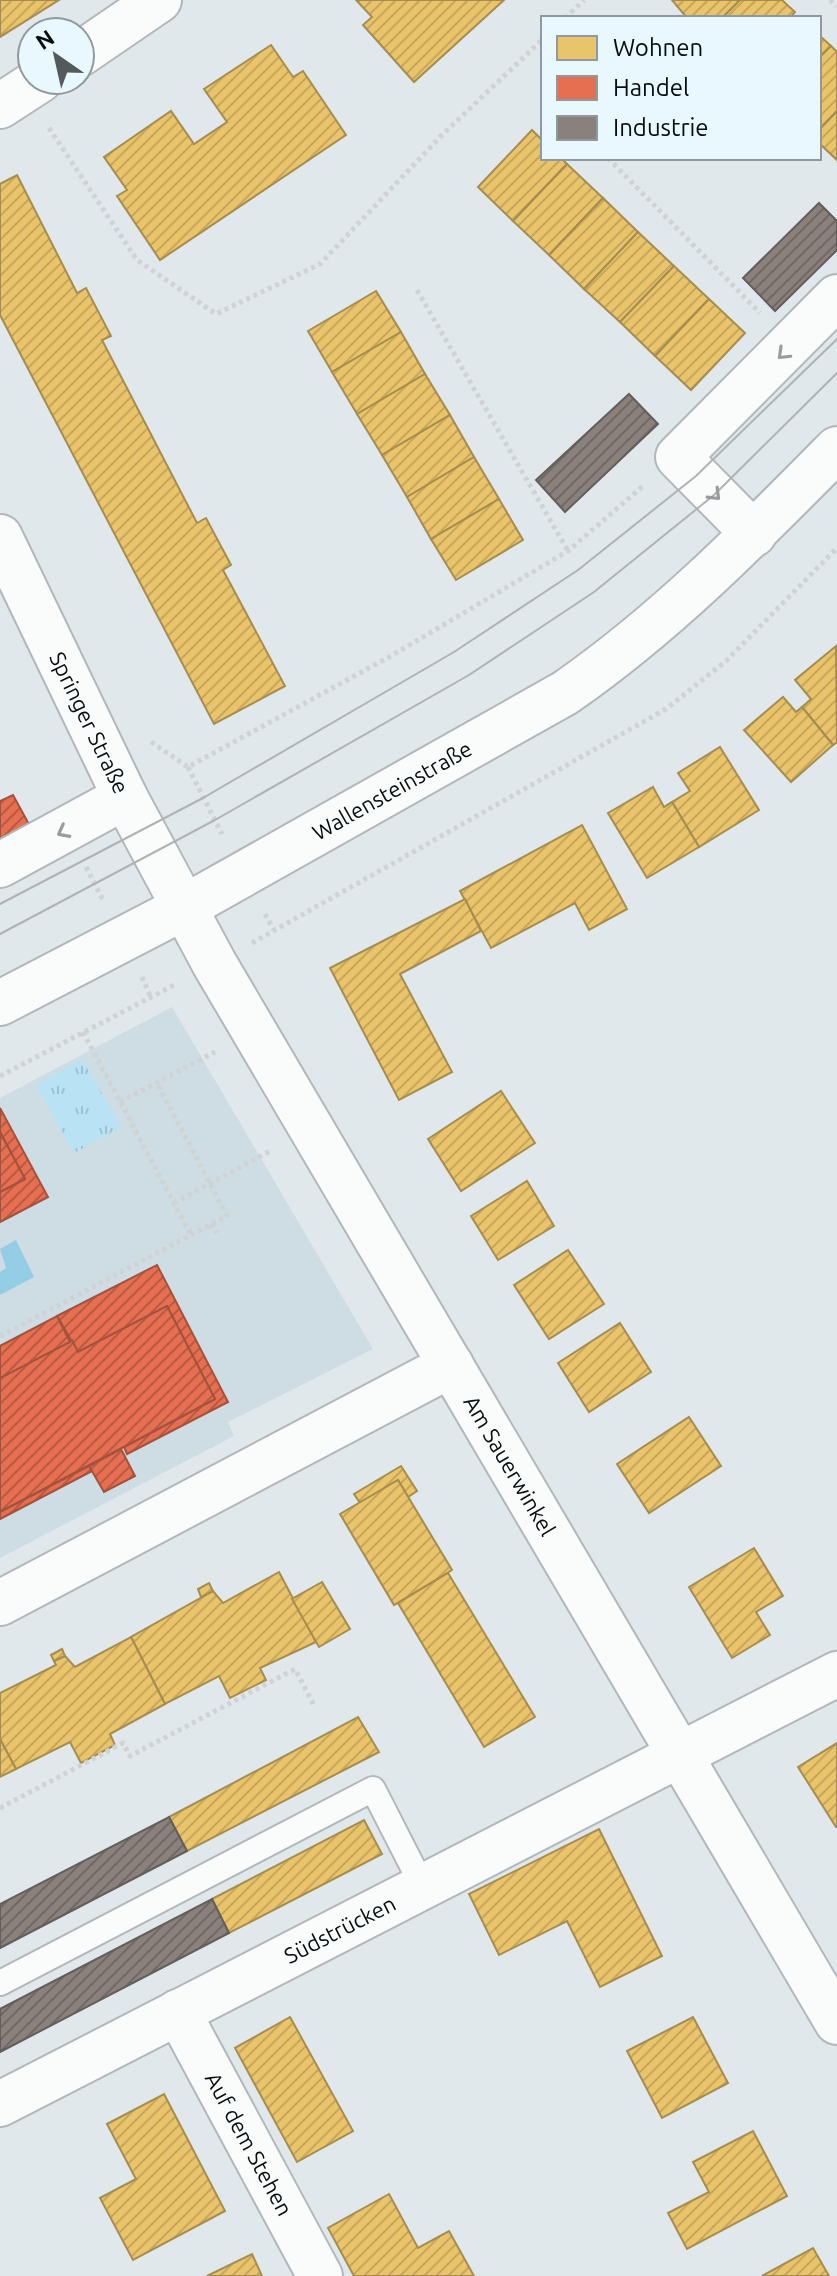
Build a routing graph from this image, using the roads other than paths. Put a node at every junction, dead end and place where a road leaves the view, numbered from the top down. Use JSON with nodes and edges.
{"nodes":[{"id":1,"x":159,"y":0,"type":"edge"},
{"id":2,"x":96,"y":43,"type":"edge"},
{"id":3,"x":837,"y":297,"type":"edge"},
{"id":4,"x":837,"y":449,"type":"edge"},
{"id":5,"x":754,"y":534,"type":"junction"},
{"id":6,"x":0,"y":537,"type":"edge"},
{"id":7,"x":117,"y":780,"type":"junction"},
{"id":8,"x":0,"y":865,"type":"edge"},
{"id":9,"x":183,"y":908,"type":"junction"},
{"id":10,"x":0,"y":1003,"type":"edge"},
{"id":11,"x":451,"y":1365,"type":"junction"},
{"id":12,"x":0,"y":1603,"type":"edge"},
{"id":13,"x":837,"y":1674,"type":"edge"},
{"id":14,"x":677,"y":1753,"type":"junction"},
{"id":15,"x":422,"y":1885,"type":"junction"},
{"id":16,"x":0,"y":1983,"type":"edge"},
{"id":17,"x":178,"y":2012,"type":"junction"},
{"id":18,"x":837,"y":2022,"type":"edge"},
{"id":19,"x":0,"y":2104,"type":"edge"},
{"id":20,"x":320,"y":2276,"type":"edge"}],
"edges":[{"from":1,"to":2,"type":"street"},
{"from":3,"to":5,"type":"street","one_way":true},
{"from":4,"to":5,"type":"street","name":"Wallensteinstraße"},
{"from":5,"to":9,"type":"street","name":"Wallensteinstraße"},
{"from":6,"to":7,"type":"street","name":"Springer Straße"},
{"from":7,"to":8,"type":"street","one_way":true},
{"from":7,"to":9,"type":"street","name":"Springer Straße"},
{"from":9,"to":10,"type":"street","name":"Wallensteinstraße"},
{"from":9,"to":11,"type":"street","name":"Am Sauerwinkel"},
{"from":11,"to":12,"type":"street"},
{"from":11,"to":14,"type":"street","name":"Am Sauerwinkel"},
{"from":13,"to":14,"type":"street","name":"Südstrücken"},
{"from":14,"to":15,"type":"street","name":"Südstrücken"},
{"from":14,"to":18,"type":"street","name":"Am Sauerwinkel"},
{"from":15,"to":16,"type":"lane"},
{"from":15,"to":17,"type":"street","name":"Südstrücken"},
{"from":17,"to":19,"type":"street","name":"Südstrücken"},
{"from":17,"to":20,"type":"street","name":"Auf dem Stehen"}]}
